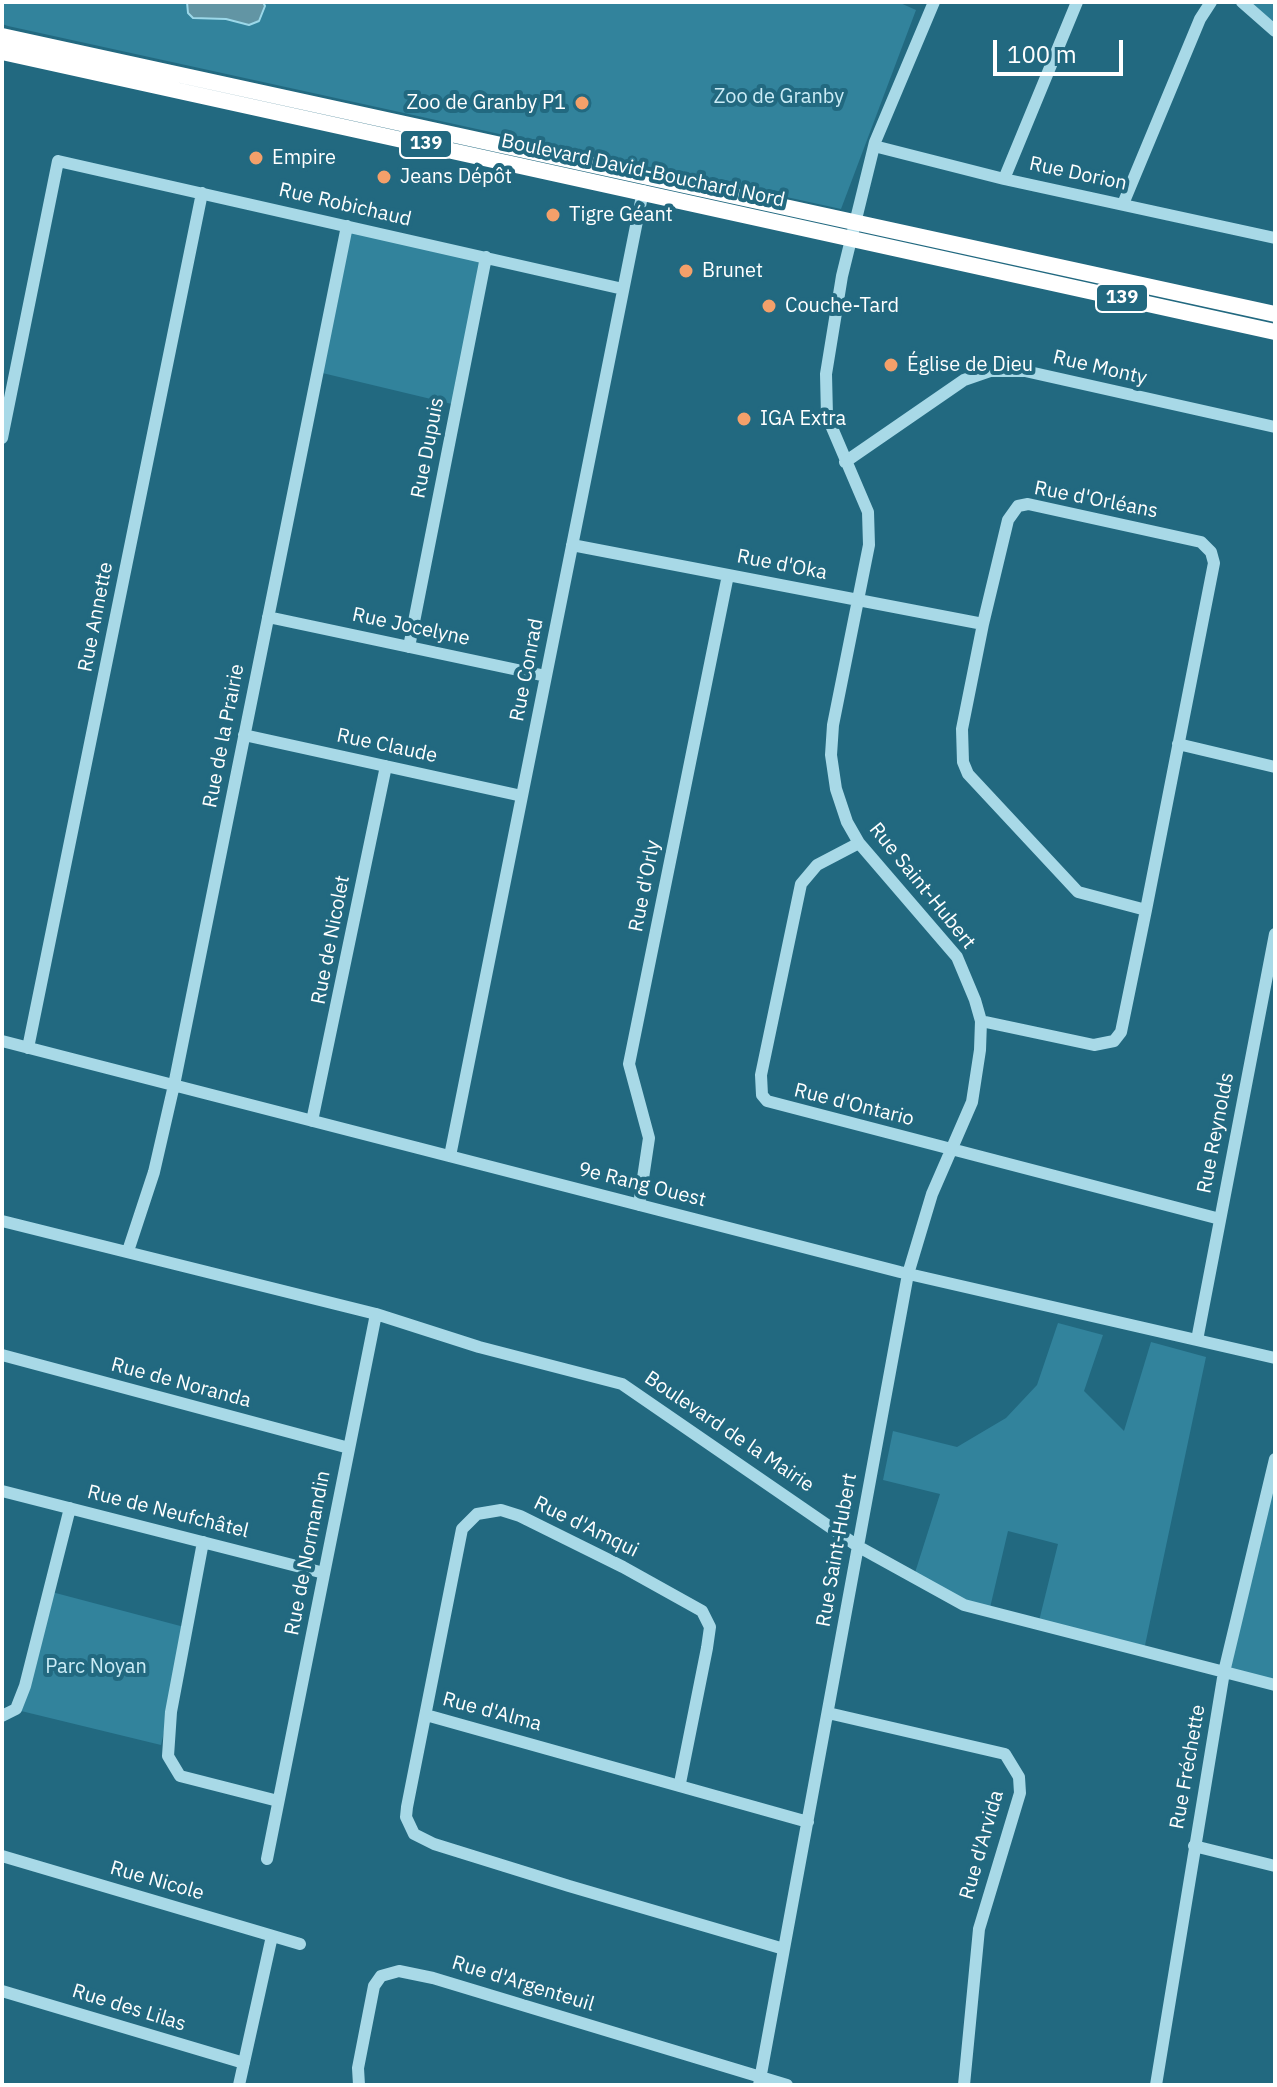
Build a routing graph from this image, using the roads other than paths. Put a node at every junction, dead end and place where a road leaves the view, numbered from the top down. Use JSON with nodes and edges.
{"nodes":[{"id":1,"x":934,"y":2,"type":"edge"},
{"id":2,"x":1077,"y":2,"type":"edge"},
{"id":3,"x":1211,"y":2,"type":"edge"},
{"id":4,"x":1242,"y":2,"type":"edge"},
{"id":5,"x":1275,"y":31,"type":"edge"},
{"id":6,"x":3,"y":40,"type":"edge"},
{"id":7,"x":874,"y":146,"type":"junction"},
{"id":8,"x":1004,"y":179,"type":"junction"},
{"id":9,"x":643,"y":191,"type":"junction"},
{"id":10,"x":202,"y":193,"type":"junction"},
{"id":11,"x":1123,"y":204,"type":"junction"},
{"id":12,"x":347,"y":226,"type":"junction"},
{"id":13,"x":853,"y":229,"type":"junction"},
{"id":14,"x":1275,"y":238,"type":"edge"},
{"id":15,"x":486,"y":257,"type":"junction"},
{"id":16,"x":623,"y":289,"type":"junction"},
{"id":17,"x":1275,"y":314,"type":"edge"},
{"id":18,"x":1275,"y":332,"type":"edge"},
{"id":19,"x":1275,"y":427,"type":"edge"},
{"id":20,"x":2,"y":438,"type":"edge"},
{"id":21,"x":845,"y":462,"type":"junction"},
{"id":22,"x":572,"y":545,"type":"junction"},
{"id":23,"x":728,"y":575,"type":"junction"},
{"id":24,"x":861,"y":599,"type":"junction"},
{"id":25,"x":268,"y":617,"type":"junction"},
{"id":26,"x":983,"y":624,"type":"junction"},
{"id":27,"x":409,"y":647,"type":"junction"},
{"id":28,"x":546,"y":676,"type":"junction"},
{"id":29,"x":244,"y":735,"type":"junction"},
{"id":30,"x":1178,"y":744,"type":"junction"},
{"id":31,"x":386,"y":766,"type":"junction"},
{"id":32,"x":1275,"y":767,"type":"edge"},
{"id":33,"x":522,"y":796,"type":"junction"},
{"id":34,"x":859,"y":843,"type":"junction"},
{"id":35,"x":1146,"y":910,"type":"junction"},
{"id":36,"x":1275,"y":934,"type":"edge"},
{"id":37,"x":981,"y":1021,"type":"junction"},
{"id":38,"x":2,"y":1041,"type":"edge"},
{"id":39,"x":28,"y":1048,"type":"junction"},
{"id":40,"x":174,"y":1085,"type":"junction"},
{"id":41,"x":312,"y":1121,"type":"junction"},
{"id":42,"x":952,"y":1150,"type":"junction"},
{"id":43,"x":450,"y":1156,"type":"junction"},
{"id":44,"x":639,"y":1205,"type":"junction"},
{"id":45,"x":1220,"y":1219,"type":"junction"},
{"id":46,"x":2,"y":1221,"type":"edge"},
{"id":47,"x":128,"y":1251,"type":"junction"},
{"id":48,"x":908,"y":1274,"type":"junction"},
{"id":49,"x":376,"y":1314,"type":"junction"},
{"id":50,"x":1197,"y":1340,"type":"junction"},
{"id":51,"x":2,"y":1355,"type":"edge"},
{"id":52,"x":1275,"y":1358,"type":"edge"},
{"id":53,"x":349,"y":1448,"type":"junction"},
{"id":54,"x":1275,"y":1459,"type":"edge"},
{"id":55,"x":2,"y":1491,"type":"edge"},
{"id":56,"x":70,"y":1508,"type":"junction"},
{"id":57,"x":203,"y":1542,"type":"junction"},
{"id":58,"x":859,"y":1547,"type":"junction"},
{"id":59,"x":324,"y":1573,"type":"junction"},
{"id":60,"x":1224,"y":1672,"type":"junction"},
{"id":61,"x":1275,"y":1685,"type":"edge"},
{"id":62,"x":828,"y":1713,"type":"junction"},
{"id":63,"x":426,"y":1715,"type":"junction"},
{"id":64,"x":2,"y":1716,"type":"edge"},
{"id":65,"x":680,"y":1783,"type":"junction"},
{"id":66,"x":278,"y":1801,"type":"junction"},
{"id":67,"x":808,"y":1822,"type":"junction"},
{"id":68,"x":1194,"y":1846,"type":"junction"},
{"id":69,"x":2,"y":1856,"type":"edge"},
{"id":70,"x":267,"y":1859,"type":"dead end"},
{"id":71,"x":1275,"y":1866,"type":"edge"},
{"id":72,"x":272,"y":1936,"type":"junction"},
{"id":73,"x":300,"y":1944,"type":"dead end"},
{"id":74,"x":784,"y":1949,"type":"junction"},
{"id":75,"x":2,"y":1991,"type":"edge"},
{"id":76,"x":244,"y":2063,"type":"junction"},
{"id":77,"x":760,"y":2081,"type":"edge"},
{"id":78,"x":239,"y":2085,"type":"edge"},
{"id":79,"x":359,"y":2085,"type":"edge"},
{"id":80,"x":787,"y":2085,"type":"edge"},
{"id":81,"x":964,"y":2085,"type":"edge"},
{"id":82,"x":1156,"y":2085,"type":"edge"}],
"edges":[{"from":1,"to":7,"type":"street","name":"Rue Saint-Hubert"},
{"from":2,"to":8,"type":"street"},
{"from":3,"to":11,"type":"street"},
{"from":4,"to":5,"type":"street"},
{"from":6,"to":9,"type":"highway","name":"Boulevard David-Bouchard Nord","number":"139"},
{"from":6,"to":13,"type":"highway","name":"Boulevard David-Bouchard Nord","number":"139"},
{"from":7,"to":8,"type":"street","name":"Rue Dorion"},
{"from":7,"to":13,"type":"street","name":"Rue Saint-Hubert"},
{"from":8,"to":11,"type":"street","name":"Rue Dorion"},
{"from":9,"to":13,"type":"highway","name":"Boulevard David-Bouchard Nord","number":"139"},
{"from":9,"to":16,"type":"street","name":"Rue Conrad"},
{"from":10,"to":12,"type":"street","name":"Rue Robichaud"},
{"from":10,"to":20,"type":"street","name":"Rue Robichaud"},
{"from":10,"to":39,"type":"street","name":"Rue Annette"},
{"from":11,"to":14,"type":"street","name":"Rue Dorion"},
{"from":12,"to":15,"type":"street","name":"Rue Robichaud"},
{"from":12,"to":25,"type":"street","name":"Rue de la Prairie"},
{"from":13,"to":17,"type":"highway","name":"Boulevard David-Bouchard Nord","number":"139"},
{"from":13,"to":18,"type":"highway","name":"Boulevard David-Bouchard Nord","number":"139"},
{"from":13,"to":21,"type":"street","name":"Rue Saint-Hubert"},
{"from":15,"to":16,"type":"street","name":"Rue Robichaud"},
{"from":15,"to":27,"type":"street","name":"Rue Dupuis"},
{"from":16,"to":22,"type":"street","name":"Rue Conrad"},
{"from":19,"to":21,"type":"street","name":"Rue Monty"},
{"from":21,"to":24,"type":"street","name":"Rue Saint-Hubert"},
{"from":22,"to":23,"type":"street","name":"Rue d'Oka"},
{"from":22,"to":28,"type":"street","name":"Rue Conrad"},
{"from":23,"to":24,"type":"street","name":"Rue d'Oka"},
{"from":23,"to":44,"type":"street","name":"Rue d'Orly"},
{"from":24,"to":26,"type":"street","name":"Rue d'Oka"},
{"from":24,"to":34,"type":"street","name":"Rue Saint-Hubert"},
{"from":25,"to":27,"type":"street","name":"Rue Jocelyne"},
{"from":25,"to":29,"type":"street","name":"Rue de la Prairie"},
{"from":26,"to":30,"type":"street","name":"Rue d'Orléans"},
{"from":26,"to":35,"type":"street","name":"Rue d'Orléans"},
{"from":27,"to":28,"type":"street","name":"Rue Jocelyne"},
{"from":28,"to":33,"type":"street","name":"Rue Conrad"},
{"from":29,"to":31,"type":"street","name":"Rue Claude"},
{"from":29,"to":40,"type":"street","name":"Rue de la Prairie"},
{"from":30,"to":32,"type":"street"},
{"from":30,"to":35,"type":"street","name":"Rue d'Orléans"},
{"from":31,"to":33,"type":"street","name":"Rue Claude"},
{"from":31,"to":41,"type":"street","name":"Rue de Nicolet"},
{"from":33,"to":43,"type":"street","name":"Rue Conrad"},
{"from":34,"to":37,"type":"street","name":"Rue Saint-Hubert"},
{"from":34,"to":42,"type":"street","name":"Rue d'Ontario"},
{"from":35,"to":37,"type":"street","name":"Rue d'Orléans"},
{"from":36,"to":45,"type":"street","name":"Rue Reynolds"},
{"from":37,"to":42,"type":"street","name":"Rue Saint-Hubert"},
{"from":38,"to":39,"type":"street","name":"9e Rang Ouest"},
{"from":39,"to":40,"type":"street","name":"9e Rang Ouest"},
{"from":40,"to":41,"type":"street","name":"9e Rang Ouest"},
{"from":40,"to":47,"type":"street","name":"Rue de la Prairie"},
{"from":41,"to":43,"type":"street","name":"9e Rang Ouest"},
{"from":42,"to":45,"type":"street","name":"Rue d'Ontario"},
{"from":42,"to":48,"type":"street","name":"Rue Saint-Hubert"},
{"from":43,"to":44,"type":"street","name":"9e Rang Ouest"},
{"from":44,"to":48,"type":"street","name":"9e Rang Ouest"},
{"from":45,"to":50,"type":"street","name":"Rue Reynolds"},
{"from":46,"to":47,"type":"street","name":"Boulevard de la Mairie"},
{"from":47,"to":49,"type":"street","name":"Boulevard de la Mairie"},
{"from":48,"to":50,"type":"street","name":"9e Rang Ouest"},
{"from":48,"to":58,"type":"street","name":"Rue Saint-Hubert"},
{"from":49,"to":53,"type":"street","name":"Rue de Normandin"},
{"from":49,"to":58,"type":"street","name":"Boulevard de la Mairie"},
{"from":50,"to":52,"type":"street","name":"9e Rang Ouest"},
{"from":51,"to":53,"type":"street","name":"Rue de Noranda"},
{"from":53,"to":59,"type":"street","name":"Rue de Normandin"},
{"from":54,"to":60,"type":"street","name":"Rue Fréchette"},
{"from":55,"to":56,"type":"street","name":"Rue de Neufchâtel"},
{"from":56,"to":57,"type":"street","name":"Rue de Neufchâtel"},
{"from":56,"to":64,"type":"street"},
{"from":57,"to":59,"type":"street","name":"Rue de Neufchâtel"},
{"from":57,"to":66,"type":"street"},
{"from":58,"to":60,"type":"street","name":"Boulevard de la Mairie"},
{"from":58,"to":62,"type":"street","name":"Rue Saint-Hubert"},
{"from":59,"to":66,"type":"street","name":"Rue de Normandin"},
{"from":60,"to":61,"type":"street","name":"Boulevard de la Mairie"},
{"from":60,"to":68,"type":"street","name":"Rue Fréchette"},
{"from":62,"to":67,"type":"street","name":"Rue Saint-Hubert"},
{"from":62,"to":81,"type":"street","name":"Rue d'Arvida"},
{"from":63,"to":65,"type":"street","name":"Rue d'Alma"},
{"from":63,"to":65,"type":"street","name":"Rue d'Amqui"},
{"from":63,"to":74,"type":"street","name":"Rue d'Alma"},
{"from":65,"to":67,"type":"street","name":"Rue d'Alma"},
{"from":66,"to":70,"type":"street","name":"Rue de Normandin"},
{"from":67,"to":74,"type":"street","name":"Rue Saint-Hubert"},
{"from":68,"to":71,"type":"street"},
{"from":68,"to":82,"type":"street","name":"Rue Fréchette"},
{"from":69,"to":72,"type":"street","name":"Rue Nicole"},
{"from":72,"to":73,"type":"street","name":"Rue Nicole"},
{"from":72,"to":76,"type":"street"},
{"from":74,"to":77,"type":"street","name":"Rue Saint-Hubert"},
{"from":75,"to":76,"type":"street","name":"Rue des Lilas"},
{"from":76,"to":78,"type":"street"},
{"from":77,"to":79,"type":"street","name":"Rue d'Argenteuil"},
{"from":77,"to":80,"type":"street"}]}
